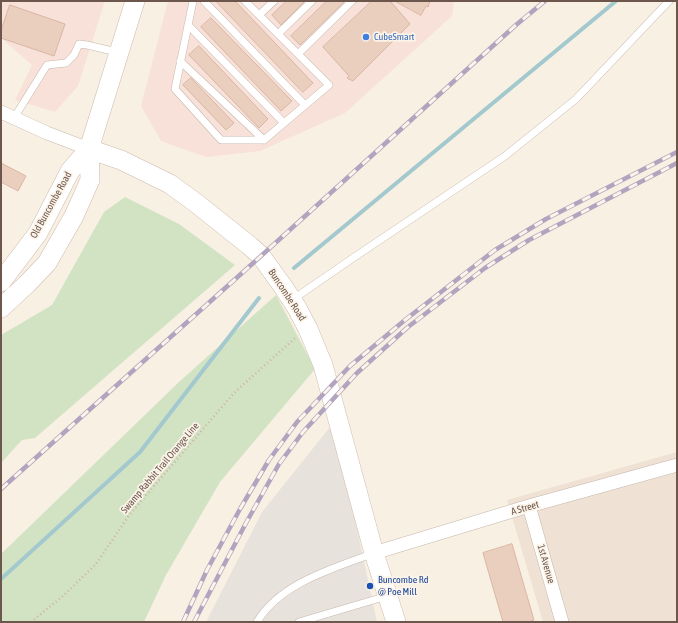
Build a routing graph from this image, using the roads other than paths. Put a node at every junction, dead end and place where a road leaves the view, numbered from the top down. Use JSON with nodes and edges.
{"nodes":[{"id":1,"x":135,"y":1,"type":"edge"},
{"id":2,"x":193,"y":1,"type":"edge"},
{"id":3,"x":204,"y":1,"type":"edge"},
{"id":4,"x":245,"y":1,"type":"edge"},
{"id":5,"x":274,"y":1,"type":"edge"},
{"id":6,"x":312,"y":1,"type":"edge"},
{"id":7,"x":352,"y":1,"type":"edge"},
{"id":8,"x":669,"y":1,"type":"edge"},
{"id":9,"x":260,"y":15,"type":"junction"},
{"id":10,"x":188,"y":25,"type":"junction"},
{"id":11,"x":278,"y":34,"type":"junction"},
{"id":12,"x":119,"y":53,"type":"junction"},
{"id":13,"x":298,"y":54,"type":"junction"},
{"id":14,"x":180,"y":61,"type":"junction"},
{"id":15,"x":306,"y":105,"type":"junction"},
{"id":16,"x":1,"y":112,"type":"edge"},
{"id":17,"x":14,"y":118,"type":"junction"},
{"id":18,"x":284,"y":123,"type":"junction"},
{"id":19,"x":264,"y":140,"type":"junction"},
{"id":20,"x":89,"y":149,"type":"junction"},
{"id":21,"x":1,"y":282,"type":"edge"},
{"id":22,"x":292,"y":300,"type":"junction"},
{"id":23,"x":1,"y":308,"type":"edge"},
{"id":24,"x":677,"y":465,"type":"edge"},
{"id":25,"x":529,"y":506,"type":"junction"},
{"id":26,"x":374,"y":553,"type":"junction"},
{"id":27,"x":389,"y":595,"type":"junction"},
{"id":28,"x":257,"y":622,"type":"edge"},
{"id":29,"x":299,"y":622,"type":"edge"},
{"id":30,"x":396,"y":622,"type":"edge"},
{"id":31,"x":562,"y":622,"type":"edge"}],
"edges":[{"from":1,"to":12,"type":"street","name":"Old Buncombe Road"},
{"from":2,"to":10,"type":"lane"},
{"from":3,"to":15,"type":"lane"},
{"from":4,"to":9,"type":"lane"},
{"from":5,"to":9,"type":"lane"},
{"from":6,"to":11,"type":"lane"},
{"from":7,"to":13,"type":"lane"},
{"from":8,"to":22,"type":"lane"},
{"from":9,"to":11,"type":"lane"},
{"from":10,"to":14,"type":"lane"},
{"from":10,"to":18,"type":"lane"},
{"from":11,"to":13,"type":"lane"},
{"from":12,"to":17,"type":"lane"},
{"from":12,"to":20,"type":"street","name":"Old Buncombe Road"},
{"from":13,"to":15,"type":"lane"},
{"from":14,"to":19,"type":"lane"},
{"from":14,"to":19,"type":"lane"},
{"from":15,"to":18,"type":"lane"},
{"from":16,"to":17,"type":"street","name":"Buncombe Road"},
{"from":17,"to":20,"type":"street","name":"Buncombe Road"},
{"from":18,"to":19,"type":"lane"},
{"from":20,"to":21,"type":"street","name":"Old Buncombe Road"},
{"from":20,"to":22,"type":"street","name":"Buncombe Road"},
{"from":20,"to":23,"type":"street","name":"Old Buncombe Road"},
{"from":22,"to":26,"type":"street","name":"Buncombe Road"},
{"from":24,"to":25,"type":"street","name":"A Street"},
{"from":25,"to":26,"type":"street","name":"A Street"},
{"from":25,"to":31,"type":"street","name":"1st Avenue"},
{"from":26,"to":27,"type":"street","name":"Buncombe Road"},
{"from":26,"to":28,"type":"lane"},
{"from":27,"to":29,"type":"lane"},
{"from":27,"to":30,"type":"street","name":"Buncombe Road"}]}
